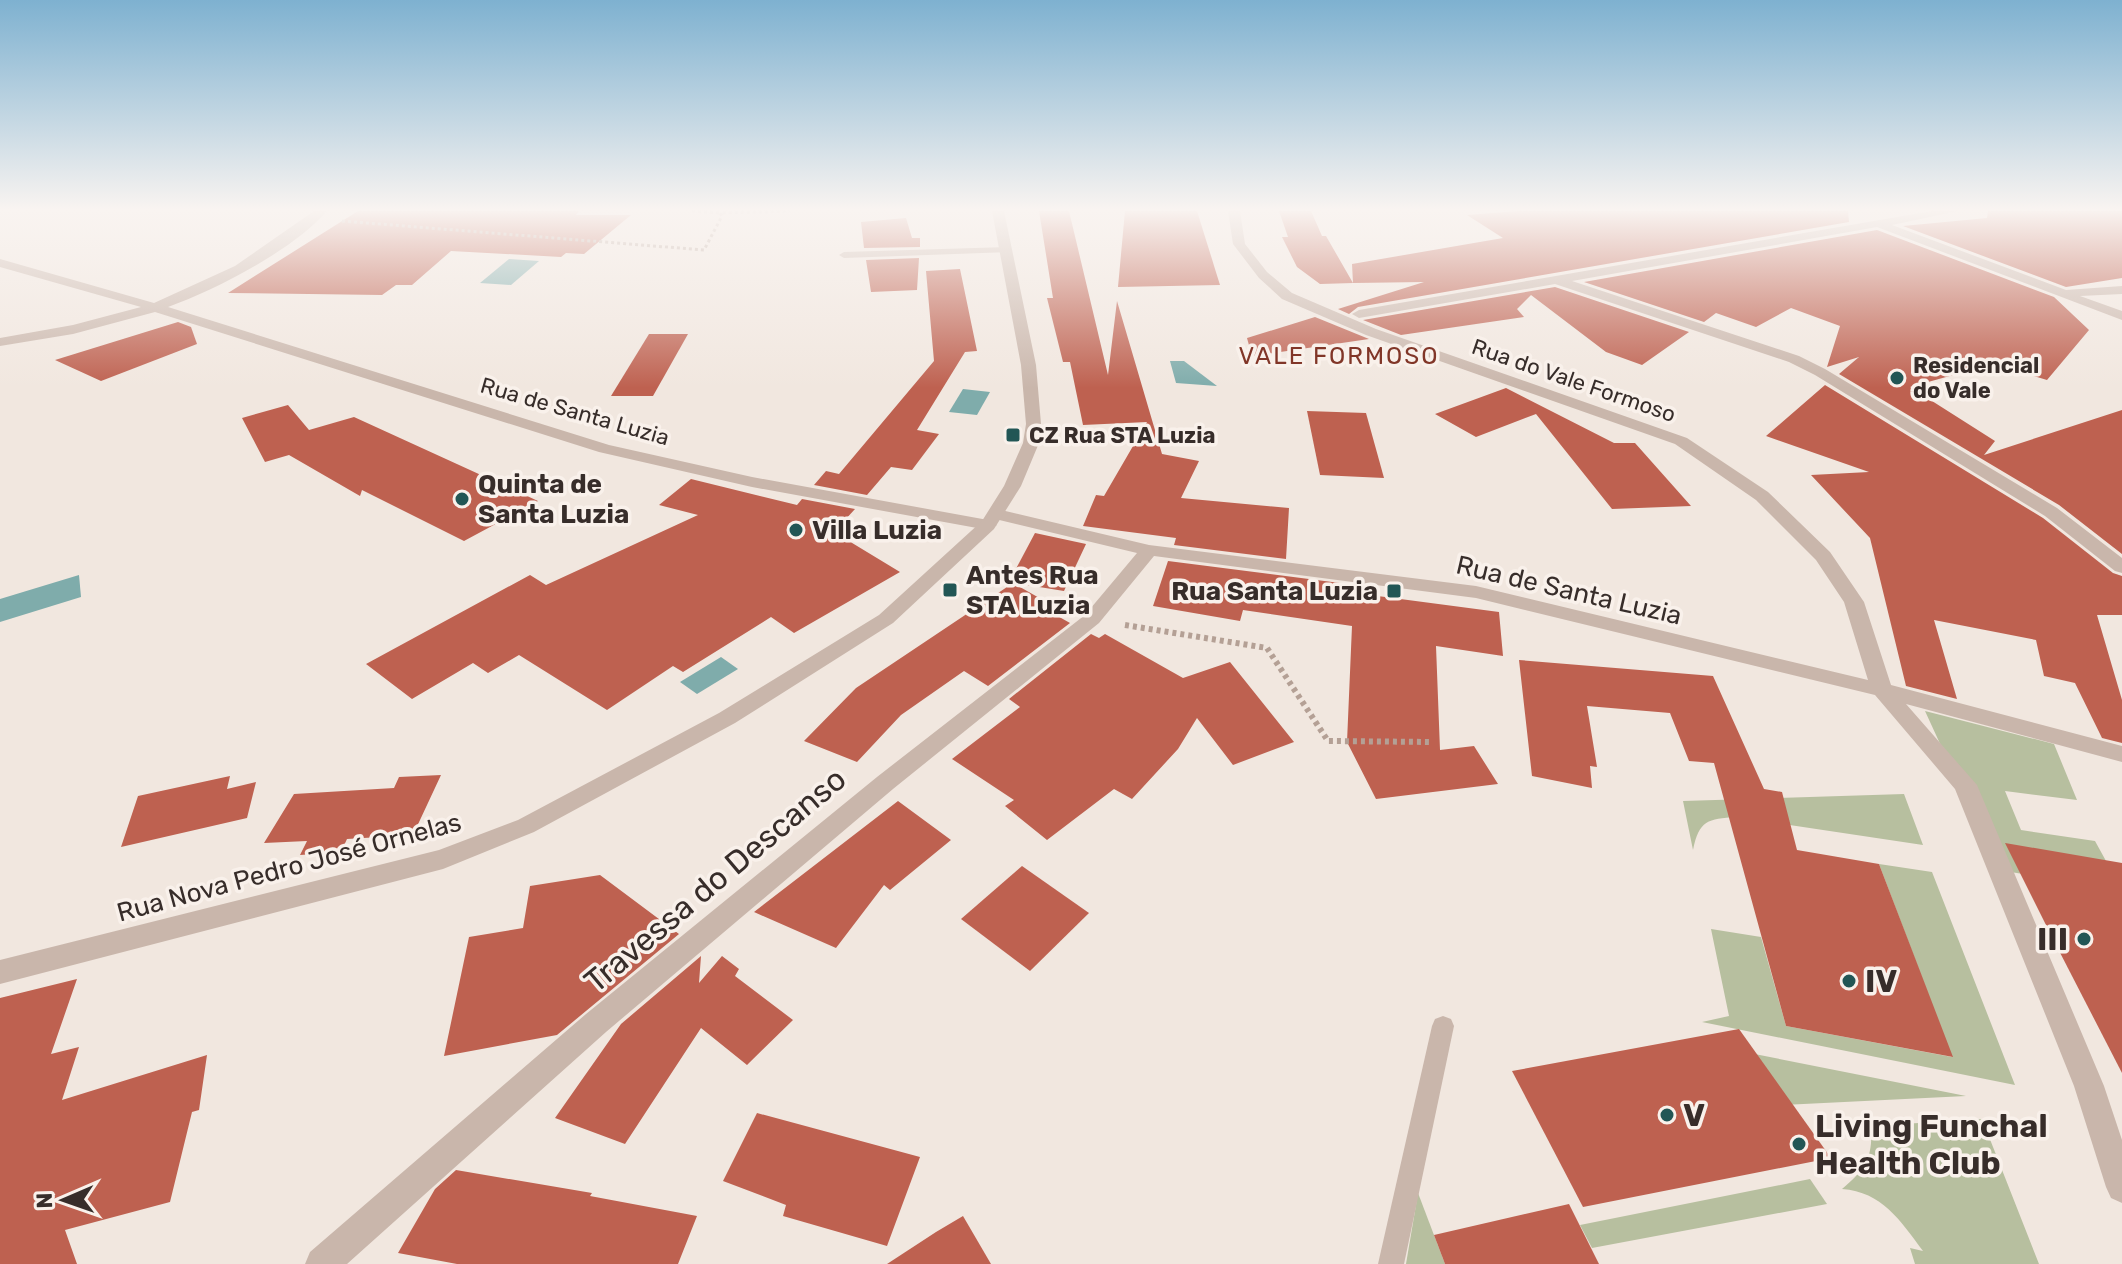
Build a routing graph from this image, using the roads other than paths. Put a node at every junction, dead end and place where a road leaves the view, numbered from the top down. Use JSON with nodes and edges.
{"nodes":[{"id":1,"x":25,"y":270,"type":"edge"},
{"id":2,"x":238,"y":270,"type":"edge"},
{"id":3,"x":1010,"y":270,"type":"edge"},
{"id":4,"x":1259,"y":270,"type":"edge"},
{"id":5,"x":1607,"y":270,"type":"edge"},
{"id":6,"x":1998,"y":270,"type":"edge"},
{"id":7,"x":1554,"y":279,"type":"junction"},
{"id":8,"x":2122,"y":290,"type":"edge"},
{"id":9,"x":2055,"y":292,"type":"junction"},
{"id":10,"x":157,"y":307,"type":"junction"},
{"id":11,"x":1359,"y":314,"type":"dead end"},
{"id":12,"x":2122,"y":314,"type":"edge"},
{"id":13,"x":0,"y":342,"type":"edge"},
{"id":14,"x":992,"y":519,"type":"junction"},
{"id":15,"x":1149,"y":550,"type":"junction"},
{"id":16,"x":2122,"y":567,"type":"edge"},
{"id":17,"x":1882,"y":690,"type":"junction"},
{"id":18,"x":2122,"y":754,"type":"edge"},
{"id":19,"x":0,"y":972,"type":"edge"},
{"id":20,"x":1443,"y":1026,"type":"dead end"},
{"id":21,"x":2122,"y":1187,"type":"edge"},
{"id":22,"x":322,"y":1264,"type":"edge"},
{"id":23,"x":1391,"y":1264,"type":"edge"}],
"edges":[{"from":1,"to":10,"type":"street","name":"Rua de Santa Luzia"},
{"from":2,"to":10,"type":"street"},
{"from":3,"to":14,"type":"street","name":"Rua Nova Pedro José Ornelas"},
{"from":4,"to":17,"type":"street","name":"Rua do Vale Formoso"},
{"from":5,"to":7,"type":"street"},
{"from":6,"to":9,"type":"street"},
{"from":7,"to":11,"type":"street"},
{"from":7,"to":16,"type":"street"},
{"from":8,"to":9,"type":"street"},
{"from":9,"to":12,"type":"street"},
{"from":10,"to":13,"type":"street"},
{"from":10,"to":14,"type":"street","name":"Rua de Santa Luzia"},
{"from":14,"to":15,"type":"street","name":"Rua de Santa Luzia"},
{"from":14,"to":19,"type":"street","name":"Rua Nova Pedro José Ornelas"},
{"from":15,"to":17,"type":"street","name":"Rua de Santa Luzia"},
{"from":15,"to":22,"type":"street","name":"Travessa do Descanso"},
{"from":17,"to":18,"type":"street","name":"Rua de Santa Luzia"},
{"from":17,"to":21,"type":"street"},
{"from":20,"to":23,"type":"lane"}]}
